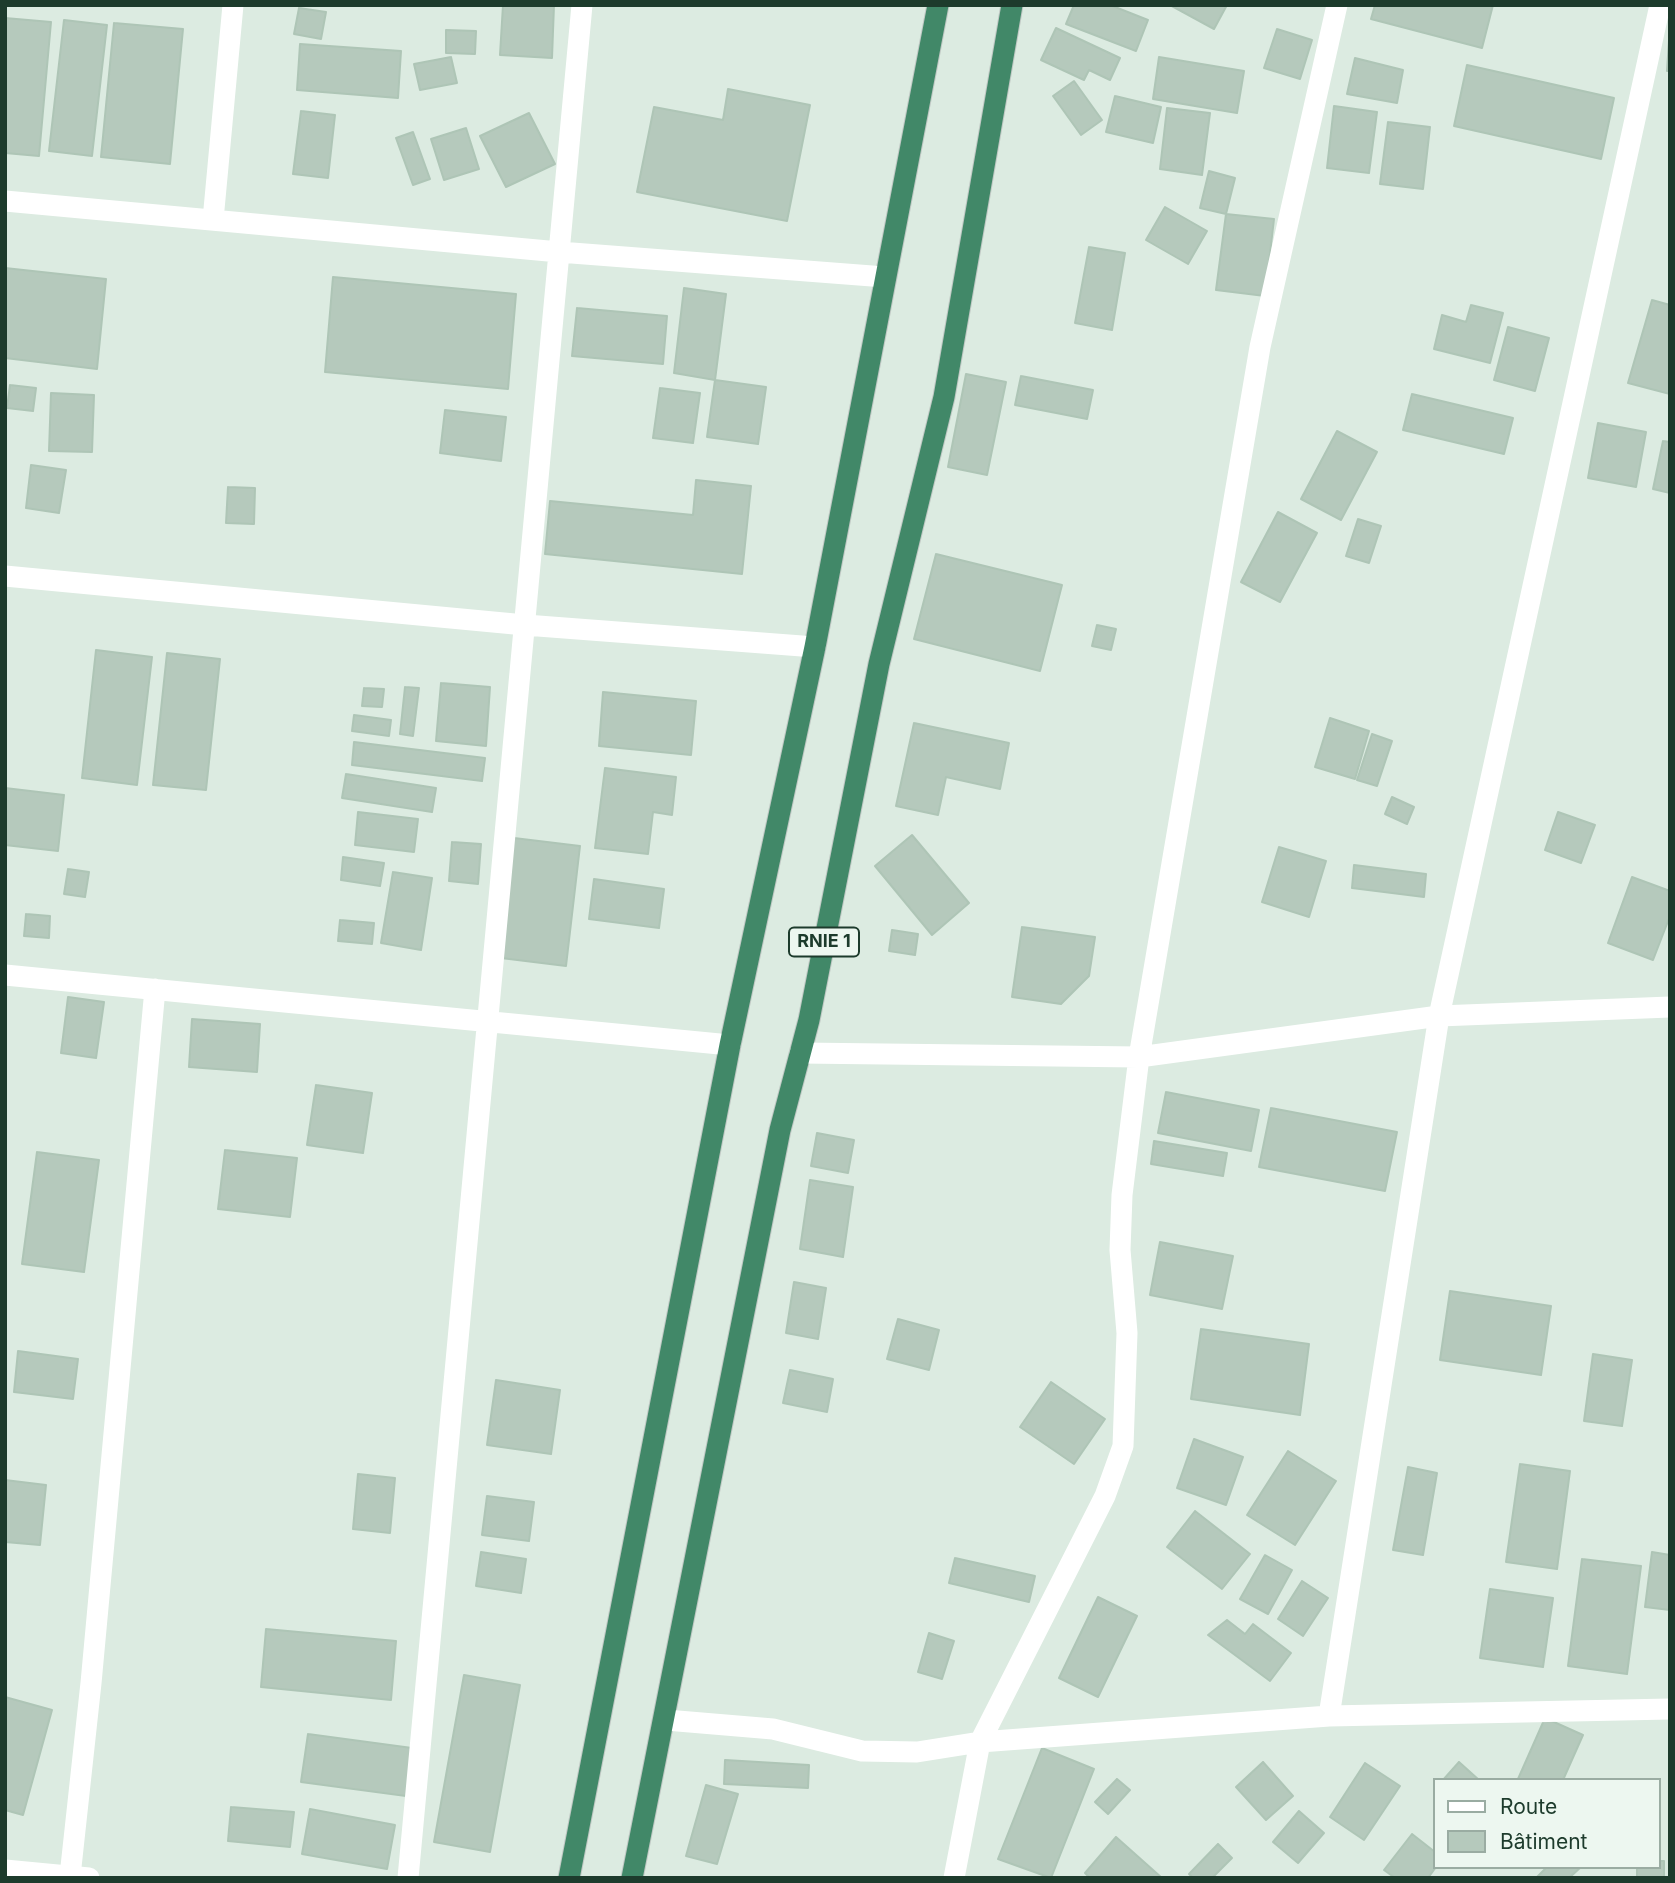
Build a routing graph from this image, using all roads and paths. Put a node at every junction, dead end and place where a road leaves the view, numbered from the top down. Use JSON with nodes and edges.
{"nodes":[{"id":1,"x":233,"y":5,"type":"edge"},
{"id":2,"x":582,"y":5,"type":"edge"},
{"id":3,"x":938,"y":5,"type":"edge"},
{"id":4,"x":1012,"y":5,"type":"edge"},
{"id":5,"x":1337,"y":5,"type":"edge"},
{"id":6,"x":1660,"y":5,"type":"edge"},
{"id":7,"x":5,"y":201,"type":"edge"},
{"id":8,"x":213,"y":220,"type":"junction"},
{"id":9,"x":559,"y":252,"type":"junction"},
{"id":10,"x":885,"y":277,"type":"junction"},
{"id":11,"x":5,"y":576,"type":"edge"},
{"id":12,"x":525,"y":625,"type":"junction"},
{"id":13,"x":815,"y":647,"type":"junction"},
{"id":14,"x":5,"y":975,"type":"edge"},
{"id":15,"x":155,"y":989,"type":"junction"},
{"id":16,"x":1670,"y":1007,"type":"edge"},
{"id":17,"x":1439,"y":1016,"type":"junction"},
{"id":18,"x":488,"y":1021,"type":"junction"},
{"id":19,"x":730,"y":1045,"type":"junction"},
{"id":20,"x":800,"y":1053,"type":"junction"},
{"id":21,"x":1139,"y":1057,"type":"junction"},
{"id":22,"x":1670,"y":1709,"type":"edge"},
{"id":23,"x":1329,"y":1716,"type":"junction"},
{"id":24,"x":666,"y":1720,"type":"junction"},
{"id":25,"x":980,"y":1742,"type":"junction"},
{"id":26,"x":5,"y":1870,"type":"edge"},
{"id":27,"x":79,"y":1877,"type":"edge"},
{"id":28,"x":408,"y":1878,"type":"edge"},
{"id":29,"x":569,"y":1878,"type":"edge"},
{"id":30,"x":632,"y":1878,"type":"edge"},
{"id":31,"x":954,"y":1878,"type":"edge"}],
"edges":[{"from":1,"to":8,"type":"street"},
{"from":2,"to":9,"type":"street"},
{"from":3,"to":10,"type":"highway"},
{"from":4,"to":20,"type":"highway","number":"RNIE 1"},
{"from":5,"to":21,"type":"street"},
{"from":6,"to":17,"type":"street"},
{"from":7,"to":8,"type":"street"},
{"from":8,"to":9,"type":"street"},
{"from":9,"to":10,"type":"street"},
{"from":9,"to":12,"type":"street"},
{"from":10,"to":13,"type":"highway"},
{"from":11,"to":12,"type":"street"},
{"from":12,"to":13,"type":"street"},
{"from":12,"to":18,"type":"street"},
{"from":13,"to":19,"type":"highway"},
{"from":14,"to":15,"type":"street"},
{"from":15,"to":18,"type":"street"},
{"from":15,"to":27,"type":"street"},
{"from":16,"to":17,"type":"street"},
{"from":17,"to":21,"type":"street"},
{"from":17,"to":23,"type":"street"},
{"from":18,"to":19,"type":"street"},
{"from":18,"to":28,"type":"street"},
{"from":19,"to":29,"type":"highway"},
{"from":20,"to":21,"type":"street"},
{"from":20,"to":24,"type":"highway","number":"RNIE 1"},
{"from":21,"to":25,"type":"street"},
{"from":22,"to":23,"type":"street"},
{"from":23,"to":25,"type":"street"},
{"from":24,"to":25,"type":"street"},
{"from":24,"to":30,"type":"highway","number":"RNIE 1"},
{"from":25,"to":31,"type":"street"},
{"from":26,"to":27,"type":"street"}]}
